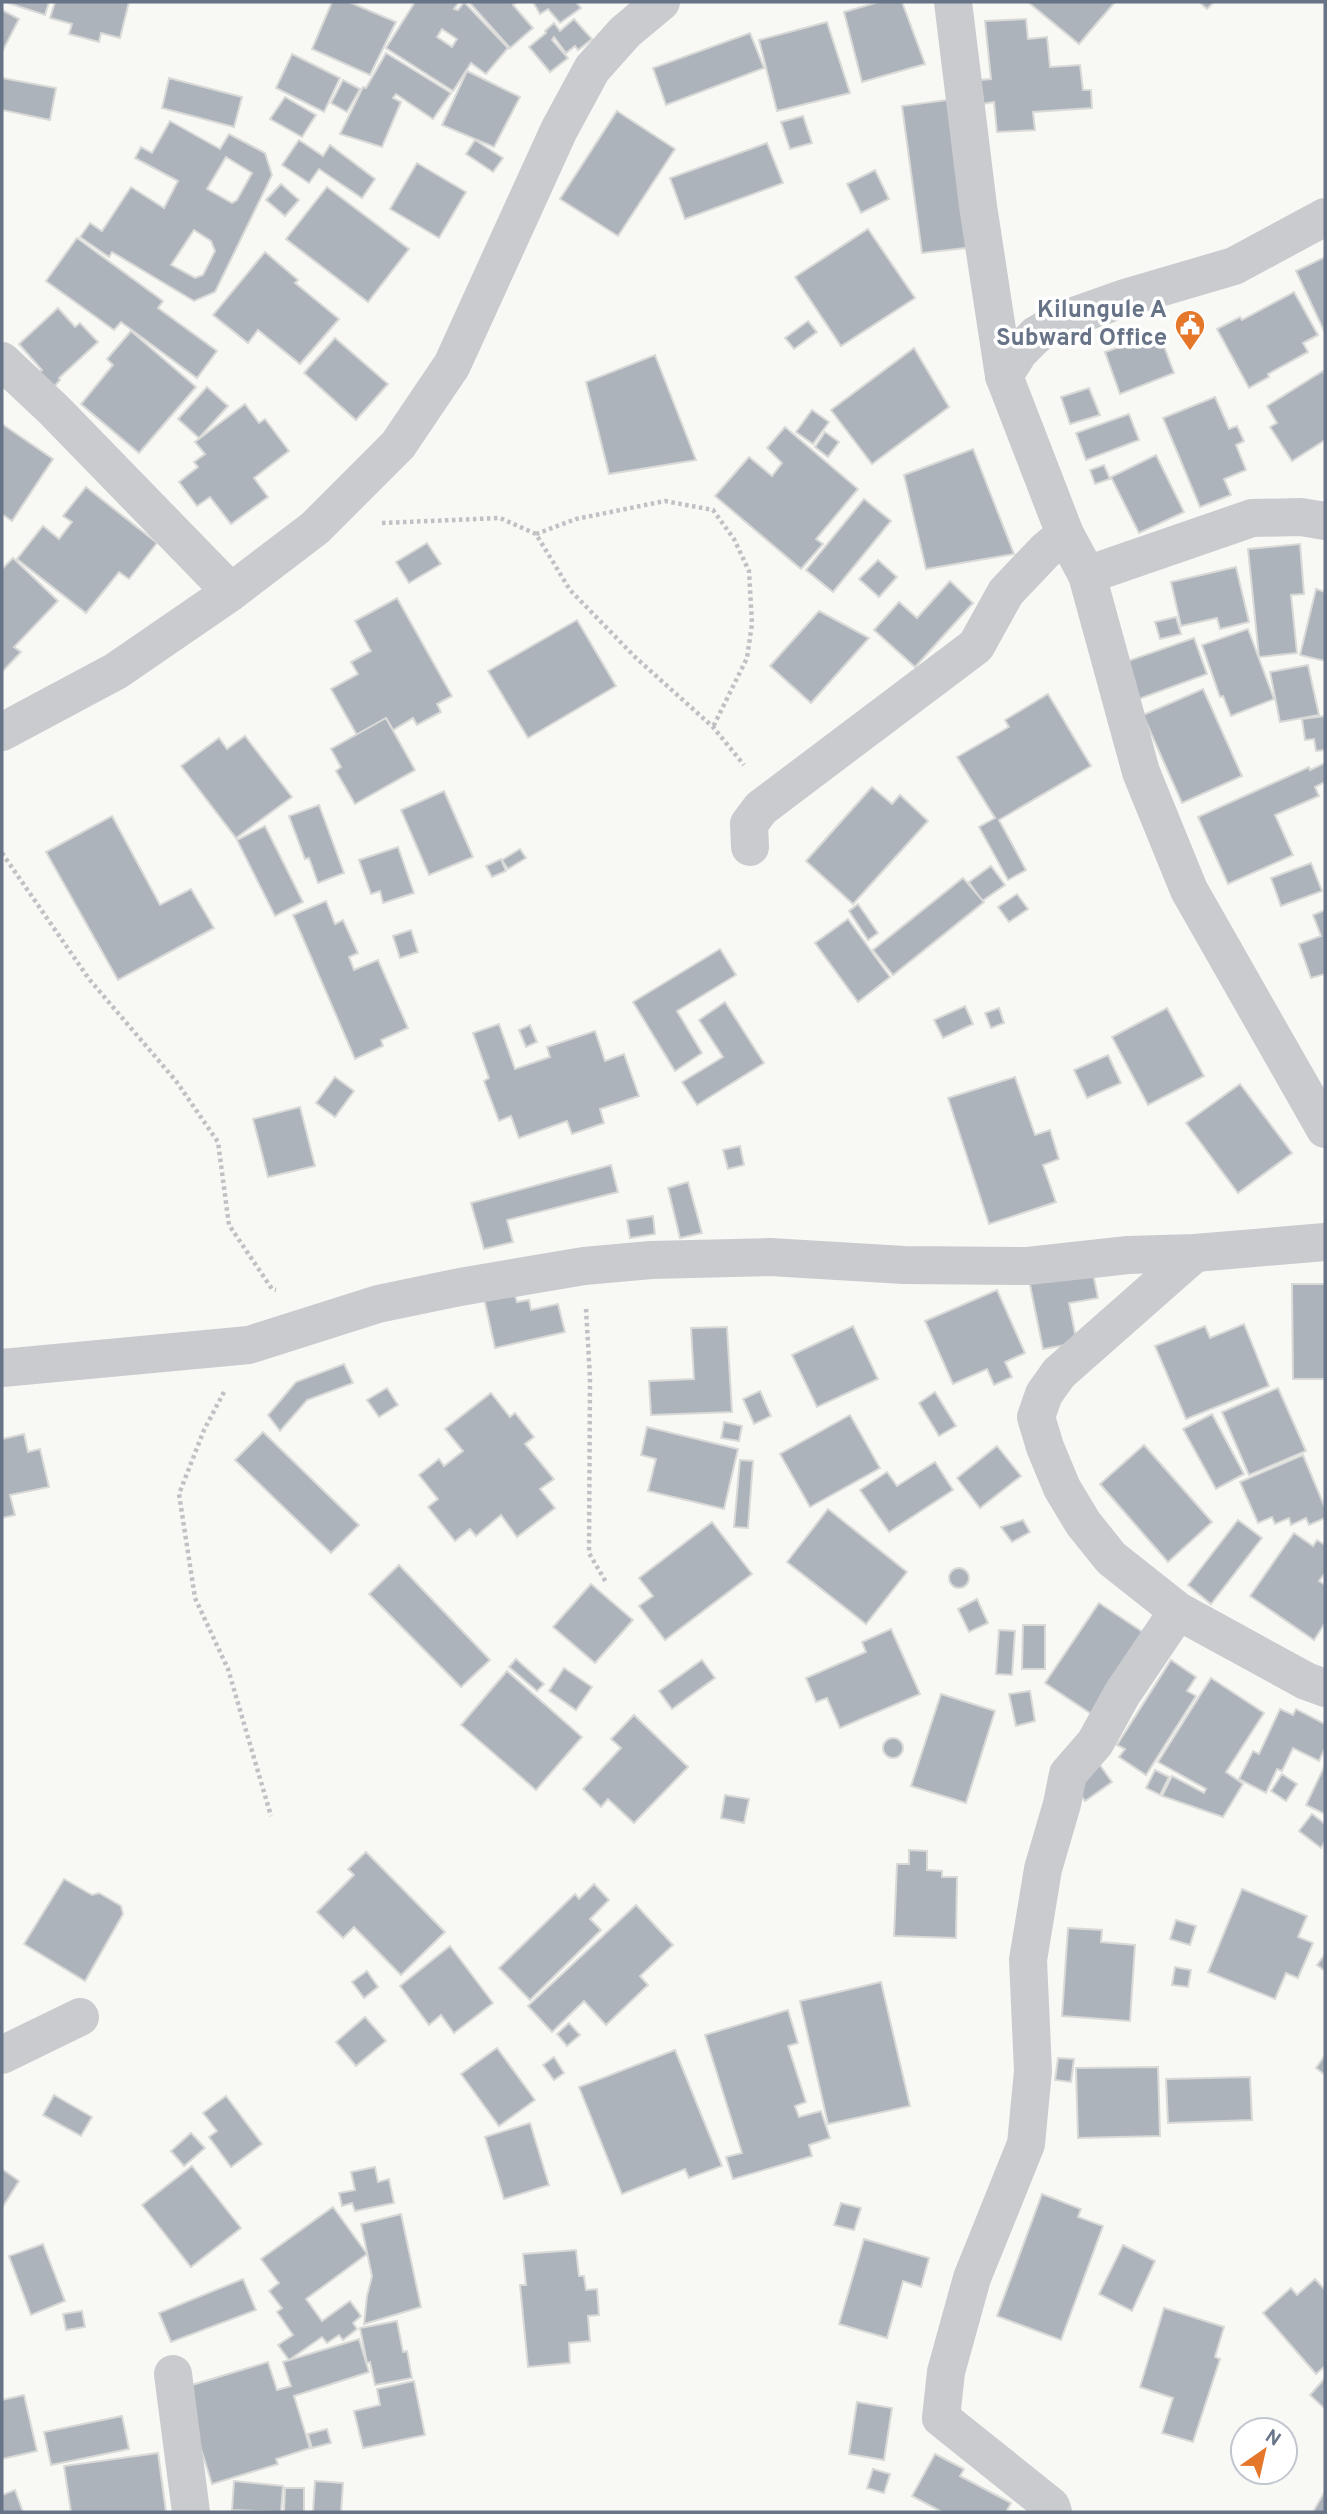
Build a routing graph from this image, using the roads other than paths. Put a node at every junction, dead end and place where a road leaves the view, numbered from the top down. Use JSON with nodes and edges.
{"nodes":[{"id":1,"x":661,"y":2,"type":"edge"},
{"id":2,"x":953,"y":2,"type":"edge"},
{"id":3,"x":1325,"y":217,"type":"edge"},
{"id":4,"x":2,"y":361,"type":"edge"},
{"id":5,"x":1004,"y":376,"type":"junction"},
{"id":6,"x":1325,"y":521,"type":"edge"},
{"id":7,"x":1065,"y":534,"type":"junction"},
{"id":8,"x":1087,"y":575,"type":"junction"},
{"id":9,"x":231,"y":592,"type":"junction"},
{"id":10,"x":2,"y":732,"type":"edge"},
{"id":11,"x":750,"y":846,"type":"dead end"},
{"id":12,"x":1325,"y":1129,"type":"edge"},
{"id":13,"x":1325,"y":1242,"type":"edge"},
{"id":14,"x":1195,"y":1253,"type":"junction"},
{"id":15,"x":2,"y":1368,"type":"edge"},
{"id":16,"x":1178,"y":1611,"type":"junction"},
{"id":17,"x":1325,"y":1688,"type":"edge"},
{"id":18,"x":80,"y":2017,"type":"dead end"},
{"id":19,"x":2,"y":2055,"type":"edge"},
{"id":20,"x":173,"y":2374,"type":"dead end"},
{"id":21,"x":191,"y":2512,"type":"edge"},
{"id":22,"x":1053,"y":2512,"type":"edge"}],
"edges":[{"from":1,"to":9,"type":"street"},
{"from":2,"to":5,"type":"street"},
{"from":3,"to":5,"type":"street"},
{"from":4,"to":9,"type":"street"},
{"from":5,"to":7,"type":"street"},
{"from":6,"to":8,"type":"street"},
{"from":7,"to":8,"type":"street"},
{"from":7,"to":11,"type":"street"},
{"from":8,"to":12,"type":"street"},
{"from":9,"to":10,"type":"street"},
{"from":13,"to":14,"type":"street"},
{"from":14,"to":15,"type":"street"},
{"from":14,"to":16,"type":"street"},
{"from":16,"to":17,"type":"street"},
{"from":16,"to":22,"type":"street"},
{"from":18,"to":19,"type":"street"},
{"from":20,"to":21,"type":"street"}]}
